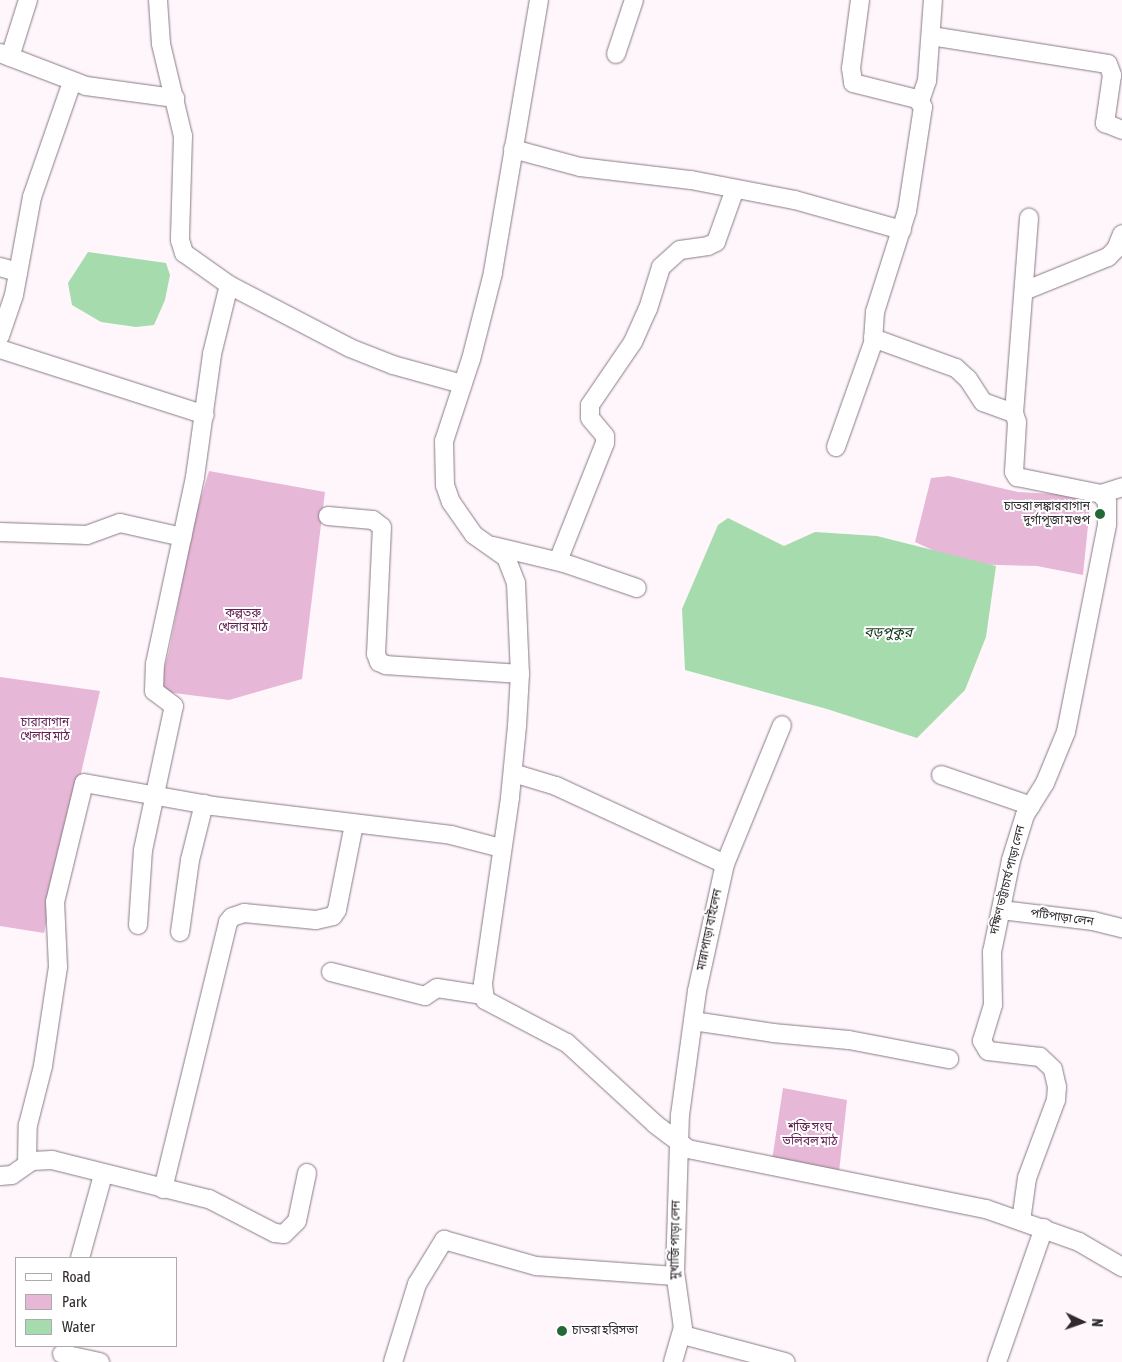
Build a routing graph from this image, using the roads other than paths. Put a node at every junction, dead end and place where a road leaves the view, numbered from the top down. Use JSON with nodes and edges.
{"nodes":[{"id":1,"x":28,"y":0,"type":"edge"},
{"id":2,"x":158,"y":0,"type":"edge"},
{"id":3,"x":634,"y":0,"type":"edge"},
{"id":4,"x":860,"y":0,"type":"edge"},
{"id":5,"x":933,"y":0,"type":"edge"},
{"id":6,"x":535,"y":1,"type":"edge"},
{"id":7,"x":931,"y":36,"type":"junction"},
{"id":8,"x":616,"y":54,"type":"dead end"},
{"id":9,"x":5,"y":55,"type":"edge"},
{"id":10,"x":72,"y":82,"type":"junction"},
{"id":11,"x":175,"y":98,"type":"junction"},
{"id":12,"x":920,"y":102,"type":"junction"},
{"id":13,"x":1122,"y":130,"type":"edge"},
{"id":14,"x":513,"y":149,"type":"junction"},
{"id":15,"x":735,"y":189,"type":"junction"},
{"id":16,"x":1029,"y":218,"type":"dead end"},
{"id":17,"x":902,"y":230,"type":"junction"},
{"id":18,"x":1122,"y":234,"type":"edge"},
{"id":19,"x":0,"y":267,"type":"edge"},
{"id":20,"x":18,"y":272,"type":"junction"},
{"id":21,"x":229,"y":285,"type":"junction"},
{"id":22,"x":1024,"y":292,"type":"junction"},
{"id":23,"x":0,"y":336,"type":"edge"},
{"id":24,"x":874,"y":340,"type":"junction"},
{"id":25,"x":0,"y":350,"type":"edge"},
{"id":26,"x":462,"y":384,"type":"junction"},
{"id":27,"x":1014,"y":413,"type":"junction"},
{"id":28,"x":205,"y":415,"type":"junction"},
{"id":29,"x":836,"y":447,"type":"dead end"},
{"id":30,"x":1122,"y":487,"type":"edge"},
{"id":31,"x":1101,"y":494,"type":"junction"},
{"id":32,"x":328,"y":516,"type":"dead end"},
{"id":33,"x":0,"y":532,"type":"edge"},
{"id":34,"x":182,"y":537,"type":"junction"},
{"id":35,"x":488,"y":545,"type":"junction"},
{"id":36,"x":558,"y":561,"type":"junction"},
{"id":37,"x":637,"y":588,"type":"dead end"},
{"id":38,"x":520,"y":674,"type":"junction"},
{"id":39,"x":782,"y":725,"type":"dead end"},
{"id":40,"x":513,"y":772,"type":"junction"},
{"id":41,"x":941,"y":775,"type":"dead end"},
{"id":42,"x":155,"y":797,"type":"junction"},
{"id":43,"x":204,"y":804,"type":"junction"},
{"id":44,"x":1031,"y":806,"type":"junction"},
{"id":45,"x":354,"y":824,"type":"junction"},
{"id":46,"x":502,"y":848,"type":"junction"},
{"id":47,"x":725,"y":864,"type":"junction"},
{"id":48,"x":1001,"y":910,"type":"junction"},
{"id":49,"x":138,"y":925,"type":"dead end"},
{"id":50,"x":1122,"y":928,"type":"edge"},
{"id":51,"x":180,"y":932,"type":"dead end"},
{"id":52,"x":331,"y":972,"type":"dead end"},
{"id":53,"x":483,"y":995,"type":"junction"},
{"id":54,"x":693,"y":1021,"type":"junction"},
{"id":55,"x":948,"y":1059,"type":"dead end"},
{"id":56,"x":678,"y":1145,"type":"junction"},
{"id":57,"x":27,"y":1164,"type":"junction"},
{"id":58,"x":307,"y":1173,"type":"dead end"},
{"id":59,"x":103,"y":1174,"type":"junction"},
{"id":60,"x":0,"y":1176,"type":"edge"},
{"id":61,"x":163,"y":1190,"type":"junction"},
{"id":62,"x":1021,"y":1221,"type":"junction"},
{"id":63,"x":1044,"y":1228,"type":"junction"},
{"id":64,"x":80,"y":1257,"type":"edge"},
{"id":65,"x":1122,"y":1267,"type":"edge"},
{"id":66,"x":675,"y":1276,"type":"junction"},
{"id":67,"x":683,"y":1335,"type":"junction"},
{"id":68,"x":62,"y":1354,"type":"edge"},
{"id":69,"x":100,"y":1362,"type":"edge"},
{"id":70,"x":393,"y":1362,"type":"edge"},
{"id":71,"x":673,"y":1362,"type":"edge"},
{"id":72,"x":785,"y":1362,"type":"edge"},
{"id":73,"x":997,"y":1362,"type":"edge"}],
"edges":[{"from":1,"to":9,"type":"street"},
{"from":2,"to":11,"type":"street"},
{"from":3,"to":8,"type":"street"},
{"from":4,"to":12,"type":"street"},
{"from":5,"to":7,"type":"street"},
{"from":6,"to":14,"type":"street"},
{"from":7,"to":12,"type":"street"},
{"from":7,"to":13,"type":"street"},
{"from":9,"to":10,"type":"street"},
{"from":10,"to":11,"type":"street"},
{"from":10,"to":20,"type":"street"},
{"from":11,"to":21,"type":"street"},
{"from":12,"to":17,"type":"street"},
{"from":14,"to":15,"type":"street"},
{"from":14,"to":26,"type":"street"},
{"from":15,"to":17,"type":"street"},
{"from":15,"to":36,"type":"street"},
{"from":16,"to":22,"type":"street"},
{"from":17,"to":24,"type":"street"},
{"from":18,"to":22,"type":"street"},
{"from":19,"to":20,"type":"street"},
{"from":20,"to":23,"type":"street"},
{"from":21,"to":26,"type":"street"},
{"from":21,"to":28,"type":"street"},
{"from":22,"to":27,"type":"street"},
{"from":24,"to":27,"type":"street"},
{"from":24,"to":29,"type":"street"},
{"from":25,"to":28,"type":"street"},
{"from":26,"to":35,"type":"street"},
{"from":27,"to":31,"type":"street"},
{"from":28,"to":34,"type":"street"},
{"from":30,"to":31,"type":"street"},
{"from":31,"to":44,"type":"street","name":"দক্ষিণ ভট্টাচার্য পাড়া লেন"},
{"from":32,"to":38,"type":"street"},
{"from":33,"to":34,"type":"street"},
{"from":34,"to":42,"type":"street"},
{"from":35,"to":36,"type":"street"},
{"from":35,"to":38,"type":"street"},
{"from":36,"to":37,"type":"street"},
{"from":38,"to":40,"type":"street"},
{"from":39,"to":47,"type":"street","name":"মান্নাপাড়া বাইলেন"},
{"from":40,"to":46,"type":"street"},
{"from":40,"to":47,"type":"street"},
{"from":41,"to":44,"type":"street"},
{"from":42,"to":43,"type":"street"},
{"from":42,"to":49,"type":"street"},
{"from":42,"to":57,"type":"street"},
{"from":43,"to":45,"type":"street"},
{"from":43,"to":51,"type":"street"},
{"from":44,"to":48,"type":"street","name":"দক্ষিণ ভট্টাচার্য পাড়া লেন"},
{"from":45,"to":46,"type":"street"},
{"from":45,"to":61,"type":"street"},
{"from":46,"to":53,"type":"street"},
{"from":47,"to":54,"type":"street","name":"মান্নাপাড়া বাইলেন"},
{"from":48,"to":50,"type":"street","name":"পটিপাড়া লেন"},
{"from":48,"to":62,"type":"street","name":"দক্ষিণ ভট্টাচার্য পাড়া লেন"},
{"from":52,"to":53,"type":"street"},
{"from":53,"to":56,"type":"street"},
{"from":54,"to":55,"type":"street"},
{"from":54,"to":56,"type":"street","name":"মান্নাপাড়া বাইলেন"},
{"from":56,"to":62,"type":"street"},
{"from":56,"to":66,"type":"street","name":"মুখার্জি পাড়া লেন"},
{"from":57,"to":59,"type":"street"},
{"from":57,"to":60,"type":"street"},
{"from":58,"to":61,"type":"street"},
{"from":59,"to":61,"type":"street"},
{"from":59,"to":64,"type":"street"},
{"from":62,"to":63,"type":"street"},
{"from":63,"to":65,"type":"street"},
{"from":63,"to":73,"type":"street"},
{"from":66,"to":67,"type":"street","name":"মুখার্জি পাড়া লেন"},
{"from":66,"to":70,"type":"street"},
{"from":67,"to":71,"type":"street","name":"মুখার্জি পাড়া লেন"},
{"from":67,"to":72,"type":"street"},
{"from":68,"to":69,"type":"street"}]}
